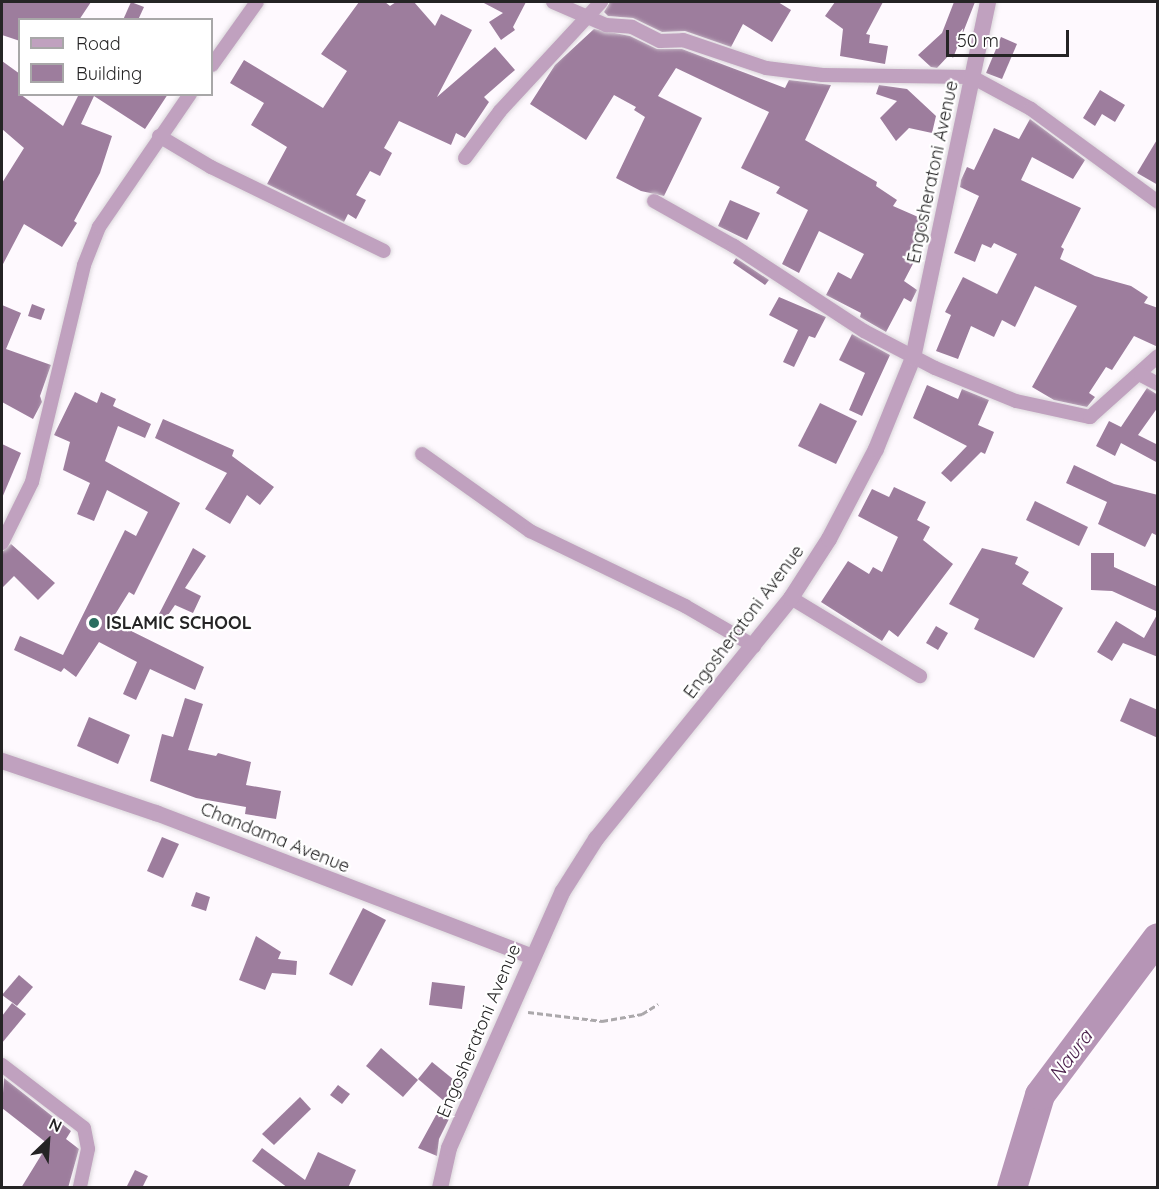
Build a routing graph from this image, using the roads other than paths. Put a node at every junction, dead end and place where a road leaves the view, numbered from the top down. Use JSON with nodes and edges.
{"nodes":[{"id":1,"x":257,"y":2,"type":"edge"},
{"id":2,"x":553,"y":2,"type":"edge"},
{"id":3,"x":601,"y":2,"type":"edge"},
{"id":4,"x":988,"y":2,"type":"edge"},
{"id":5,"x":589,"y":19,"type":"junction"},
{"id":6,"x":213,"y":64,"type":"edge"},
{"id":7,"x":972,"y":77,"type":"junction"},
{"id":8,"x":189,"y":96,"type":"edge"},
{"id":9,"x":159,"y":136,"type":"junction"},
{"id":10,"x":465,"y":158,"type":"dead end"},
{"id":11,"x":654,"y":201,"type":"dead end"},
{"id":12,"x":1158,"y":202,"type":"edge"},
{"id":13,"x":384,"y":250,"type":"dead end"},
{"id":14,"x":1158,"y":356,"type":"edge"},
{"id":15,"x":913,"y":358,"type":"junction"},
{"id":16,"x":1141,"y":375,"type":"junction"},
{"id":17,"x":1158,"y":384,"type":"edge"},
{"id":18,"x":422,"y":454,"type":"dead end"},
{"id":19,"x":2,"y":543,"type":"edge"},
{"id":20,"x":791,"y":598,"type":"junction"},
{"id":21,"x":754,"y":646,"type":"junction"},
{"id":22,"x":920,"y":676,"type":"dead end"},
{"id":23,"x":2,"y":761,"type":"edge"},
{"id":24,"x":531,"y":956,"type":"junction"},
{"id":25,"x":2,"y":1065,"type":"edge"},
{"id":26,"x":81,"y":1188,"type":"edge"},
{"id":27,"x":440,"y":1188,"type":"edge"}],
"edges":[{"from":1,"to":6,"type":"street"},
{"from":2,"to":5,"type":"street"},
{"from":3,"to":5,"type":"street"},
{"from":4,"to":7,"type":"street","name":"Engosheratoni Avenue"},
{"from":5,"to":7,"type":"street"},
{"from":5,"to":10,"type":"street"},
{"from":7,"to":12,"type":"street"},
{"from":7,"to":15,"type":"street","name":"Engosheratoni Avenue"},
{"from":8,"to":9,"type":"street"},
{"from":9,"to":13,"type":"street"},
{"from":9,"to":19,"type":"street"},
{"from":11,"to":15,"type":"street"},
{"from":14,"to":16,"type":"street"},
{"from":15,"to":16,"type":"street"},
{"from":15,"to":20,"type":"street","name":"Engosheratoni Avenue"},
{"from":16,"to":17,"type":"street"},
{"from":18,"to":21,"type":"street"},
{"from":20,"to":21,"type":"street","name":"Engosheratoni Avenue"},
{"from":20,"to":22,"type":"street"},
{"from":21,"to":24,"type":"street","name":"Engosheratoni Avenue"},
{"from":23,"to":24,"type":"street","name":"Chandama Avenue"},
{"from":24,"to":27,"type":"street","name":"Engosheratoni Avenue"},
{"from":25,"to":26,"type":"street"}]}
